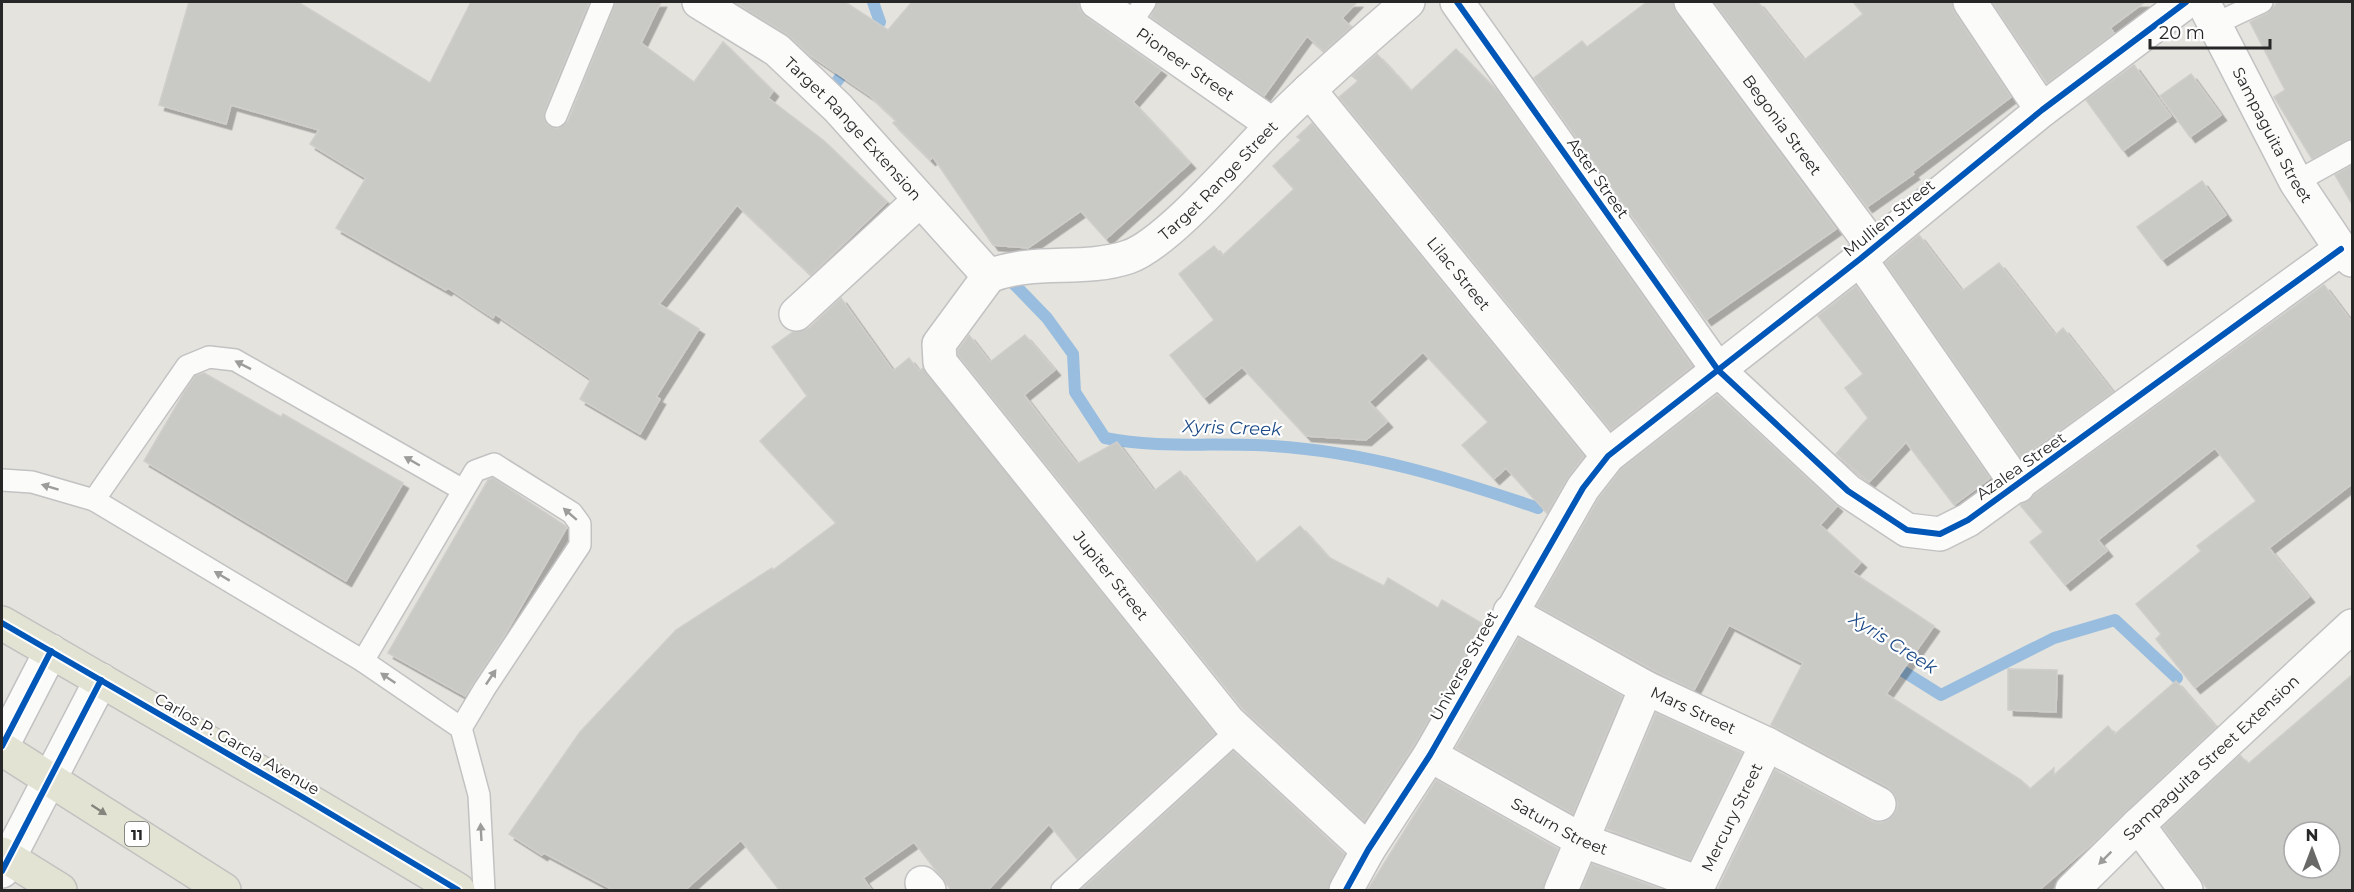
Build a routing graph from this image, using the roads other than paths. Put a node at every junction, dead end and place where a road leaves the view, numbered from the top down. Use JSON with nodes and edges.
{"nodes":[{"id":1,"x":603,"y":2,"type":"edge"},
{"id":2,"x":699,"y":2,"type":"edge"},
{"id":3,"x":1097,"y":2,"type":"edge"},
{"id":4,"x":1408,"y":2,"type":"edge"},
{"id":5,"x":1457,"y":2,"type":"edge"},
{"id":6,"x":1691,"y":2,"type":"edge"},
{"id":7,"x":1970,"y":2,"type":"edge"},
{"id":8,"x":2186,"y":2,"type":"edge"},
{"id":9,"x":2262,"y":2,"type":"edge"},
{"id":10,"x":1138,"y":12,"type":"edge"},
{"id":11,"x":2209,"y":13,"type":"edge"},
{"id":12,"x":1309,"y":90,"type":"junction"},
{"id":13,"x":2042,"y":110,"type":"junction"},
{"id":14,"x":556,"y":116,"type":"dead end"},
{"id":15,"x":1273,"y":125,"type":"junction"},
{"id":16,"x":2352,"y":151,"type":"edge"},
{"id":17,"x":2296,"y":182,"type":"junction"},
{"id":18,"x":920,"y":200,"type":"junction"},
{"id":19,"x":1867,"y":253,"type":"junction"},
{"id":20,"x":2347,"y":255,"type":"edge"},
{"id":21,"x":989,"y":276,"type":"junction"},
{"id":22,"x":796,"y":314,"type":"dead end"},
{"id":23,"x":1718,"y":370,"type":"junction"},
{"id":24,"x":1608,"y":456,"type":"junction"},
{"id":25,"x":2,"y":480,"type":"edge"},
{"id":26,"x":2018,"y":486,"type":"junction"},
{"id":27,"x":463,"y":490,"type":"junction"},
{"id":28,"x":94,"y":500,"type":"junction"},
{"id":29,"x":1510,"y":612,"type":"junction"},
{"id":30,"x":2,"y":623,"type":"edge"},
{"id":31,"x":2348,"y":641,"type":"edge"},
{"id":32,"x":51,"y":651,"type":"junction"},
{"id":33,"x":363,"y":661,"type":"junction"},
{"id":34,"x":101,"y":680,"type":"junction"},
{"id":35,"x":1646,"y":688,"type":"junction"},
{"id":36,"x":461,"y":728,"type":"junction"},
{"id":37,"x":1238,"y":730,"type":"junction"},
{"id":38,"x":1767,"y":744,"type":"junction"},
{"id":39,"x":2,"y":747,"type":"edge"},
{"id":40,"x":1430,"y":755,"type":"junction"},
{"id":41,"x":50,"y":778,"type":"junction"},
{"id":42,"x":1879,"y":804,"type":"dead end"},
{"id":43,"x":2138,"y":825,"type":"junction"},
{"id":44,"x":1581,"y":840,"type":"junction"},
{"id":45,"x":1368,"y":850,"type":"junction"},
{"id":46,"x":4,"y":861,"type":"edge"},
{"id":47,"x":1697,"y":887,"type":"edge"},
{"id":48,"x":60,"y":891,"type":"edge"},
{"id":49,"x":224,"y":891,"type":"edge"},
{"id":50,"x":458,"y":891,"type":"edge"},
{"id":51,"x":484,"y":891,"type":"edge"},
{"id":52,"x":1062,"y":891,"type":"edge"},
{"id":53,"x":1346,"y":891,"type":"edge"},
{"id":54,"x":1561,"y":891,"type":"edge"},
{"id":55,"x":2072,"y":891,"type":"edge"},
{"id":56,"x":2186,"y":891,"type":"edge"}],
"edges":[{"from":1,"to":14,"type":"lane"},
{"from":2,"to":18,"type":"street","name":"Target Range Extension"},
{"from":3,"to":10,"type":"street","name":"Pioneer Street"},
{"from":4,"to":12,"type":"street","name":"Target Range Street"},
{"from":5,"to":23,"type":"street","name":"Aster Street"},
{"from":6,"to":19,"type":"street","name":"Begonia Street"},
{"from":7,"to":13,"type":"street"},
{"from":8,"to":13,"type":"street","name":"Mullien Street"},
{"from":9,"to":11,"type":"lane"},
{"from":10,"to":15,"type":"street","name":"Pioneer Street"},
{"from":11,"to":17,"type":"street","name":"Sampaguita Street"},
{"from":12,"to":15,"type":"street","name":"Target Range Street"},
{"from":12,"to":24,"type":"street","name":"Lilac Street"},
{"from":13,"to":19,"type":"street","name":"Mullien Street"},
{"from":15,"to":21,"type":"street","name":"Target Range Street"},
{"from":16,"to":17,"type":"lane"},
{"from":17,"to":20,"type":"street","name":"Sampaguita Street"},
{"from":18,"to":21,"type":"street","name":"Target Range Extension"},
{"from":18,"to":22,"type":"street"},
{"from":19,"to":23,"type":"street","name":"Mullien Street"},
{"from":19,"to":26,"type":"street","name":"Begonia Street"},
{"from":20,"to":26,"type":"street","name":"Azalea Street"},
{"from":21,"to":37,"type":"street","name":"Jupiter Street"},
{"from":23,"to":24,"type":"street","name":"Mullien Street"},
{"from":23,"to":26,"type":"street","name":"Azalea Street"},
{"from":24,"to":29,"type":"street","name":"Universe Street"},
{"from":28,"to":25,"type":"lane","one_way":true},
{"from":27,"to":28,"type":"lane","one_way":true},
{"from":27,"to":33,"type":"lane"},
{"from":36,"to":27,"type":"lane","one_way":true},
{"from":33,"to":28,"type":"lane","one_way":true},
{"from":29,"to":35,"type":"street","name":"Mars Street"},
{"from":29,"to":40,"type":"street","name":"Universe Street"},
{"from":30,"to":32,"type":"main road","name":"Carlos P. Garcia Avenue"},
{"from":31,"to":43,"type":"street","name":"Sampaguita Street Extension"},
{"from":32,"to":34,"type":"main road","name":"Carlos P. Garcia Avenue"},
{"from":32,"to":39,"type":"street"},
{"from":36,"to":33,"type":"lane","one_way":true},
{"from":34,"to":41,"type":"street"},
{"from":34,"to":50,"type":"main road","name":"Carlos P. Garcia Avenue"},
{"from":35,"to":38,"type":"street","name":"Mars Street"},
{"from":35,"to":44,"type":"street"},
{"from":51,"to":36,"type":"lane","one_way":true},
{"from":37,"to":45,"type":"street","name":"Jupiter Street"},
{"from":37,"to":52,"type":"lane"},
{"from":38,"to":42,"type":"street","name":"Mars Street"},
{"from":38,"to":47,"type":"street","name":"Mercury Street"},
{"from":39,"to":41,"type":"main road","number":"11"},
{"from":40,"to":44,"type":"street","name":"Saturn Street"},
{"from":40,"to":45,"type":"street","name":"Universe Street"},
{"from":41,"to":46,"type":"street"},
{"from":41,"to":49,"type":"main road","number":"11","one_way":true},
{"from":43,"to":55,"type":"street","name":"Sampaguita Street Extension","one_way":true},
{"from":43,"to":56,"type":"street"},
{"from":44,"to":47,"type":"street","name":"Saturn Street"},
{"from":44,"to":54,"type":"street"},
{"from":45,"to":53,"type":"street","name":"Universe Street"},
{"from":46,"to":48,"type":"main road"}]}
